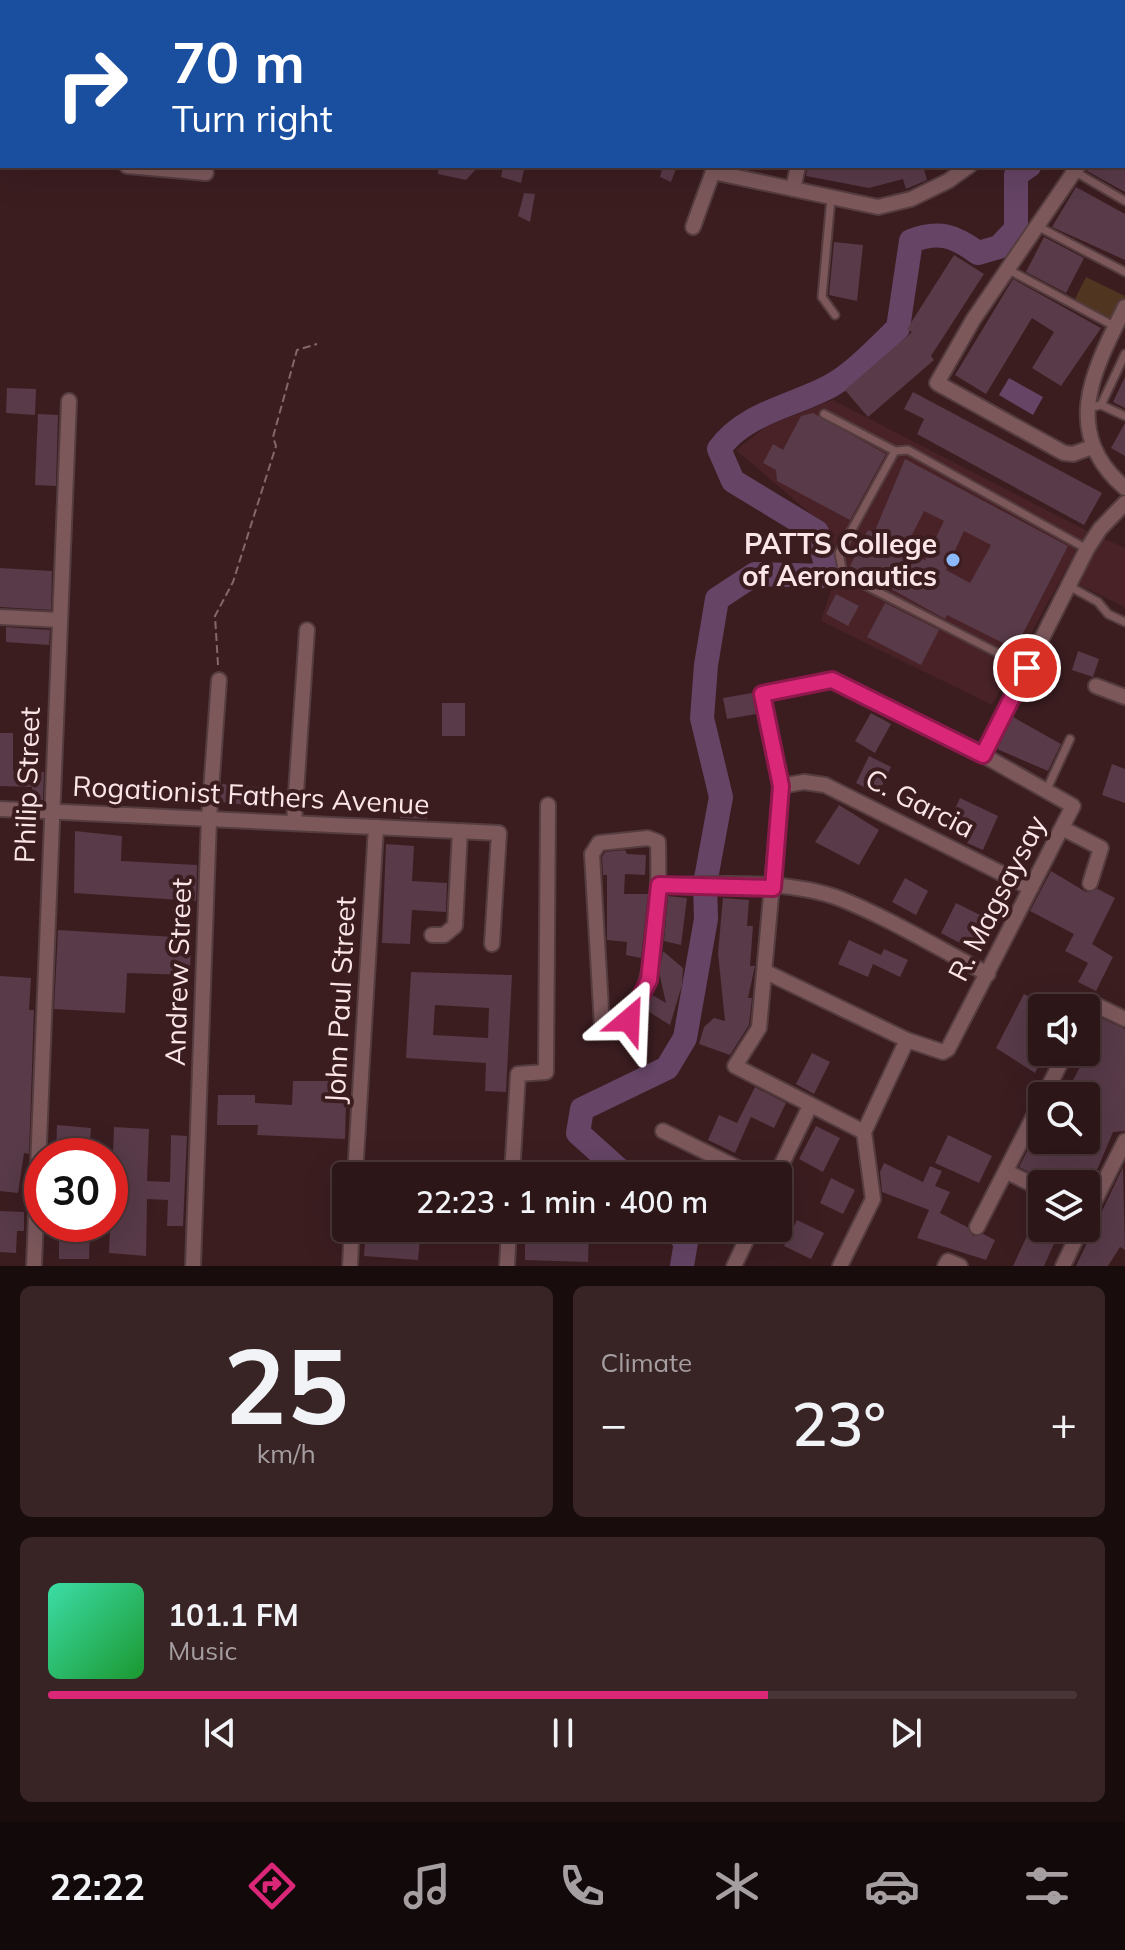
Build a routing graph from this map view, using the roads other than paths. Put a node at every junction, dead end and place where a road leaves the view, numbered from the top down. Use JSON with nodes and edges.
{"nodes":[{"id":1,"x":150,"y":168,"type":"edge"},
{"id":2,"x":798,"y":168,"type":"edge"},
{"id":3,"x":966,"y":168,"type":"edge"},
{"id":4,"x":714,"y":169,"type":"edge"},
{"id":5,"x":1076,"y":169,"type":"edge"},
{"id":6,"x":206,"y":173,"type":"dead end"},
{"id":7,"x":793,"y":189,"type":"junction"},
{"id":8,"x":831,"y":198,"type":"junction"},
{"id":9,"x":1125,"y":201,"type":"edge"},
{"id":10,"x":693,"y":227,"type":"dead end"},
{"id":11,"x":1039,"y":227,"type":"junction"},
{"id":12,"x":1007,"y":269,"type":"junction"},
{"id":13,"x":1125,"y":272,"type":"edge"},
{"id":14,"x":1125,"y":307,"type":"edge"},
{"id":15,"x":835,"y":315,"type":"dead end"},
{"id":16,"x":1115,"y":327,"type":"junction"},
{"id":17,"x":1125,"y":354,"type":"edge"},
{"id":18,"x":69,"y":401,"type":"dead end"},
{"id":19,"x":1095,"y":406,"type":"junction"},
{"id":20,"x":824,"y":414,"type":"dead end"},
{"id":21,"x":1125,"y":416,"type":"edge"},
{"id":22,"x":1092,"y":447,"type":"junction"},
{"id":23,"x":895,"y":451,"type":"junction"},
{"id":24,"x":1125,"y":488,"type":"edge"},
{"id":25,"x":1125,"y":503,"type":"edge"},
{"id":26,"x":1087,"y":549,"type":"junction"},
{"id":27,"x":1067,"y":585,"type":"junction"},
{"id":28,"x":0,"y":617,"type":"edge"},
{"id":29,"x":60,"y":620,"type":"junction"},
{"id":30,"x":1125,"y":622,"type":"edge"},
{"id":31,"x":307,"y":630,"type":"dead end"},
{"id":32,"x":1027,"y":668,"type":"junction"},
{"id":33,"x":219,"y":680,"type":"road end"},
{"id":34,"x":1096,"y":686,"type":"dead end"},
{"id":35,"x":1125,"y":697,"type":"edge"},
{"id":36,"x":1070,"y":739,"type":"dead end"},
{"id":37,"x":983,"y":755,"type":"junction"},
{"id":38,"x":781,"y":786,"type":"junction"},
{"id":39,"x":1046,"y":791,"type":"junction"},
{"id":40,"x":548,"y":805,"type":"dead end"},
{"id":41,"x":0,"y":809,"type":"edge"},
{"id":42,"x":52,"y":811,"type":"junction"},
{"id":43,"x":209,"y":819,"type":"junction"},
{"id":44,"x":294,"y":823,"type":"junction"},
{"id":45,"x":376,"y":827,"type":"junction"},
{"id":46,"x":1062,"y":828,"type":"junction"},
{"id":47,"x":460,"y":831,"type":"junction"},
{"id":48,"x":1090,"y":883,"type":"dead end"},
{"id":49,"x":659,"y":885,"type":"junction"},
{"id":50,"x":773,"y":888,"type":"junction"},
{"id":51,"x":1031,"y":888,"type":"junction"},
{"id":52,"x":432,"y":935,"type":"dead end"},
{"id":53,"x":492,"y":944,"type":"dead end"},
{"id":54,"x":766,"y":972,"type":"junction"},
{"id":55,"x":988,"y":974,"type":"junction"},
{"id":56,"x":1100,"y":1010,"type":"edge"},
{"id":57,"x":1125,"y":1019,"type":"edge"},
{"id":58,"x":907,"y":1040,"type":"junction"},
{"id":59,"x":810,"y":1106,"type":"junction"},
{"id":60,"x":1028,"y":1129,"type":"edge"},
{"id":61,"x":663,"y":1131,"type":"dead end"},
{"id":62,"x":864,"y":1132,"type":"junction"},
{"id":63,"x":41,"y":1138,"type":"edge"},
{"id":64,"x":1125,"y":1141,"type":"edge"},
{"id":65,"x":356,"y":1162,"type":"edge"},
{"id":66,"x":513,"y":1162,"type":"edge"},
{"id":67,"x":726,"y":1162,"type":"edge"},
{"id":68,"x":783,"y":1162,"type":"edge"},
{"id":69,"x":1007,"y":1172,"type":"junction"},
{"id":70,"x":1028,"y":1182,"type":"edge"},
{"id":71,"x":1100,"y":1189,"type":"edge"},
{"id":72,"x":977,"y":1227,"type":"dead end"},
{"id":73,"x":36,"y":1242,"type":"edge"},
{"id":74,"x":351,"y":1242,"type":"edge"},
{"id":75,"x":508,"y":1242,"type":"edge"},
{"id":76,"x":745,"y":1242,"type":"edge"},
{"id":77,"x":1074,"y":1242,"type":"edge"},
{"id":78,"x":34,"y":1266,"type":"edge"},
{"id":79,"x":193,"y":1266,"type":"edge"},
{"id":80,"x":350,"y":1266,"type":"edge"},
{"id":81,"x":507,"y":1266,"type":"edge"},
{"id":82,"x":734,"y":1266,"type":"edge"},
{"id":83,"x":840,"y":1266,"type":"edge"},
{"id":84,"x":945,"y":1266,"type":"edge"},
{"id":85,"x":960,"y":1266,"type":"edge"},
{"id":86,"x":1063,"y":1266,"type":"edge"}],
"edges":[{"from":1,"to":6,"type":"street"},
{"from":2,"to":7,"type":"street"},
{"from":3,"to":8,"type":"street"},
{"from":4,"to":7,"type":"street"},
{"from":4,"to":10,"type":"street"},
{"from":5,"to":9,"type":"lane"},
{"from":5,"to":11,"type":"street"},
{"from":7,"to":8,"type":"street"},
{"from":8,"to":15,"type":"lane"},
{"from":11,"to":12,"type":"street"},
{"from":11,"to":13,"type":"lane"},
{"from":12,"to":16,"type":"lane"},
{"from":12,"to":22,"type":"street"},
{"from":14,"to":16,"type":"street"},
{"from":16,"to":19,"type":"street"},
{"from":17,"to":19,"type":"lane"},
{"from":18,"to":29,"type":"street","name":"Philip Street"},
{"from":19,"to":21,"type":"lane"},
{"from":19,"to":22,"type":"street"},
{"from":20,"to":23,"type":"lane"},
{"from":22,"to":24,"type":"street"},
{"from":23,"to":26,"type":"lane"},
{"from":23,"to":32,"type":"lane"},
{"from":25,"to":26,"type":"street"},
{"from":26,"to":27,"type":"street"},
{"from":27,"to":30,"type":"lane"},
{"from":27,"to":32,"type":"street"},
{"from":28,"to":29,"type":"street"},
{"from":29,"to":42,"type":"street","name":"Philip Street"},
{"from":31,"to":44,"type":"street"},
{"from":32,"to":37,"type":"street"},
{"from":33,"to":43,"type":"street","name":"Andrew Street"},
{"from":34,"to":35,"type":"street"},
{"from":36,"to":39,"type":"lane"},
{"from":37,"to":38,"type":"street","name":"R. Magsaysay"},
{"from":37,"to":39,"type":"street","name":"R. Magsaysay"},
{"from":38,"to":50,"type":"street","name":"R. Magsaysay"},
{"from":38,"to":51,"type":"street","name":"C. Garcia"},
{"from":39,"to":46,"type":"street","name":"R. Magsaysay"},
{"from":40,"to":66,"type":"street"},
{"from":41,"to":42,"type":"street","name":"Rogationist Fathers Avenue"},
{"from":42,"to":43,"type":"street","name":"Rogationist Fathers Avenue"},
{"from":42,"to":63,"type":"street","name":"Philip Street"},
{"from":43,"to":44,"type":"street","name":"Rogationist Fathers Avenue"},
{"from":43,"to":79,"type":"street","name":"Andrew Street"},
{"from":44,"to":45,"type":"street","name":"Rogationist Fathers Avenue"},
{"from":45,"to":47,"type":"street","name":"Rogationist Fathers Avenue"},
{"from":45,"to":65,"type":"street","name":"John Paul Street"},
{"from":46,"to":48,"type":"street"},
{"from":46,"to":51,"type":"street","name":"R. Magsaysay"},
{"from":47,"to":52,"type":"street"},
{"from":47,"to":53,"type":"street","name":"Rogationist Fathers Avenue"},
{"from":49,"to":49,"type":"street"},
{"from":49,"to":50,"type":"street"},
{"from":50,"to":54,"type":"street","name":"R. Magsaysay"},
{"from":50,"to":55,"type":"street"},
{"from":51,"to":55,"type":"street","name":"R. Magsaysay"},
{"from":54,"to":58,"type":"street","name":"R. Magsaysay"},
{"from":54,"to":59,"type":"street","name":"R. Magsaysay"},
{"from":55,"to":58,"type":"street","name":"R. Magsaysay"},
{"from":56,"to":57,"type":"street"},
{"from":58,"to":62,"type":"street"},
{"from":59,"to":62,"type":"street"},
{"from":59,"to":68,"type":"street"},
{"from":60,"to":69,"type":"street"},
{"from":61,"to":67,"type":"street"},
{"from":62,"to":83,"type":"street"},
{"from":64,"to":71,"type":"street"},
{"from":69,"to":70,"type":"street"},
{"from":69,"to":72,"type":"street"},
{"from":73,"to":78,"type":"street","name":"Philip Street"},
{"from":74,"to":80,"type":"street"},
{"from":75,"to":81,"type":"street"},
{"from":76,"to":82,"type":"street"},
{"from":77,"to":86,"type":"street"},
{"from":84,"to":85,"type":"street"}]}
